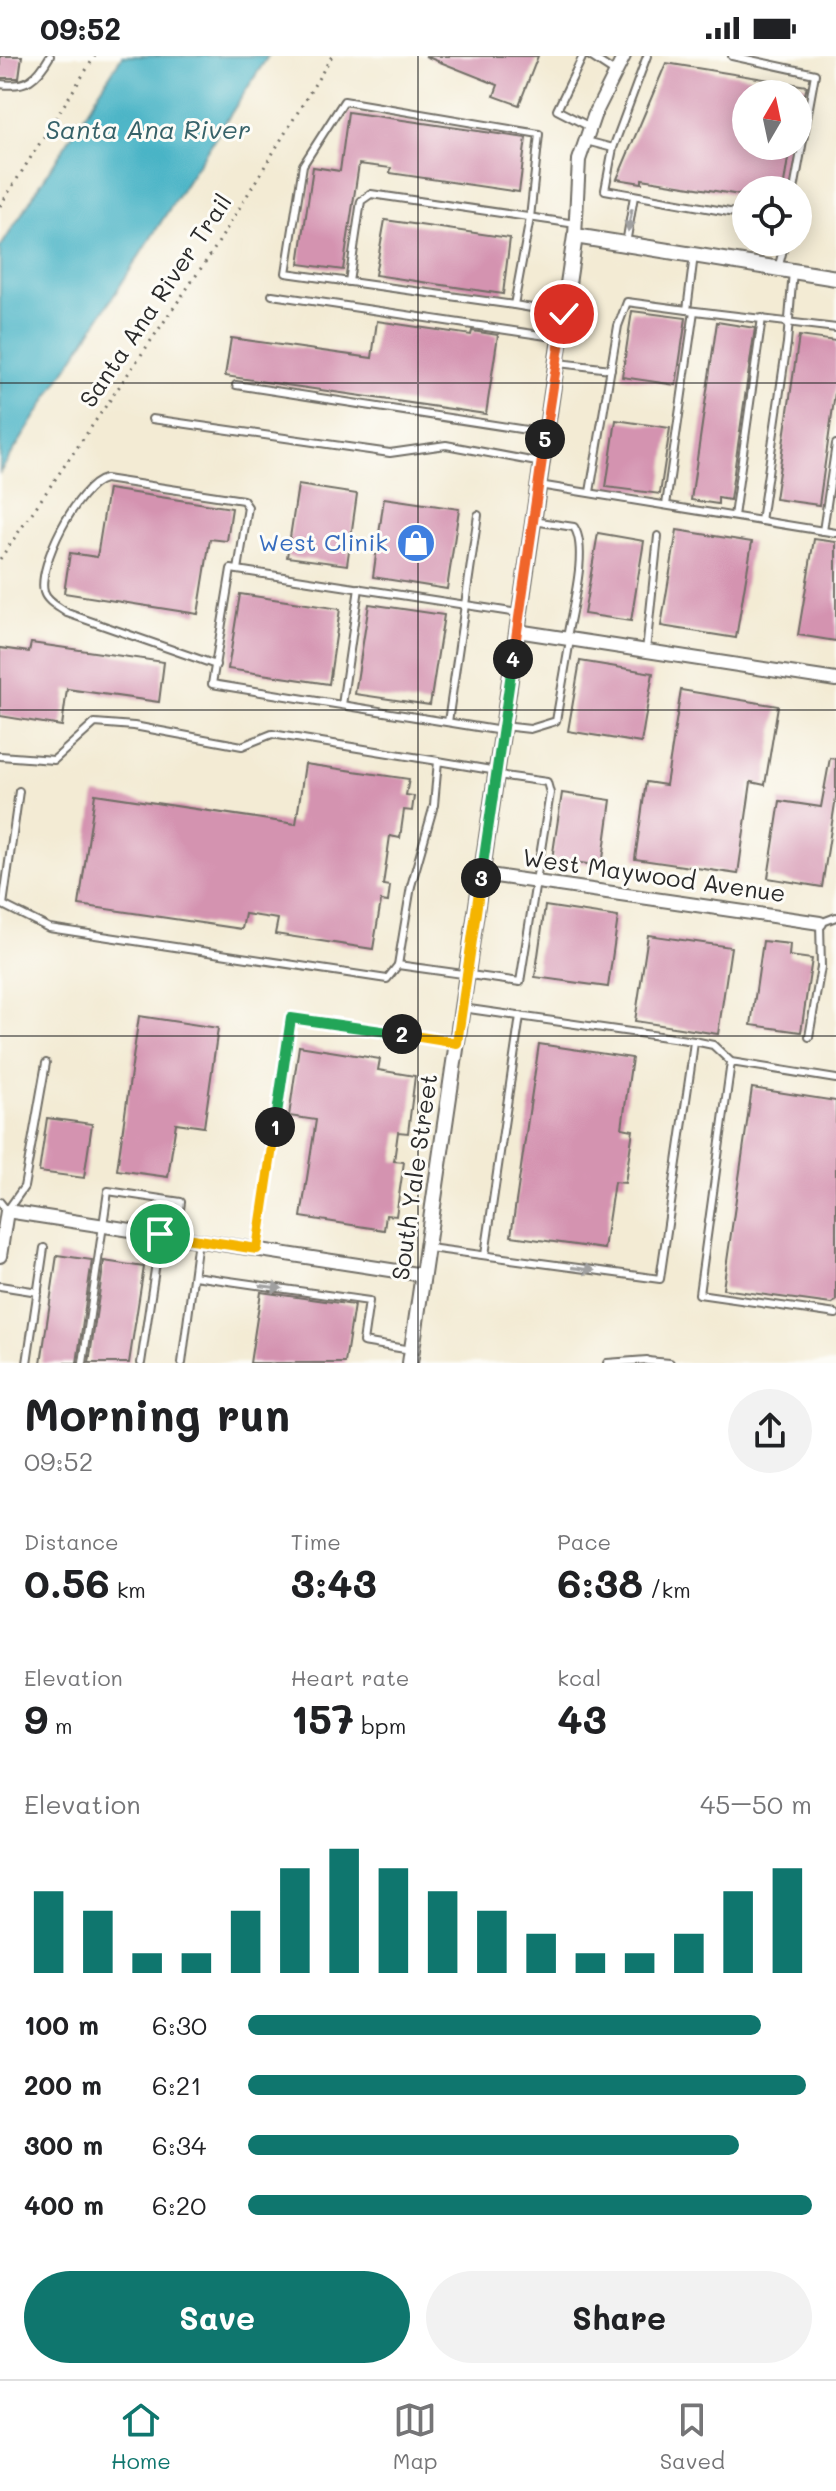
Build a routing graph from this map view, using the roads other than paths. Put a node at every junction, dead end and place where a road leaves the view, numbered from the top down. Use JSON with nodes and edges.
{"nodes":[{"id":1,"x":50,"y":56,"type":"edge"},
{"id":2,"x":590,"y":56,"type":"edge"},
{"id":3,"x":624,"y":56,"type":"edge"},
{"id":4,"x":647,"y":56,"type":"edge"},
{"id":5,"x":732,"y":56,"type":"edge"},
{"id":6,"x":580,"y":57,"type":"edge"},
{"id":7,"x":616,"y":73,"type":"junction"},
{"id":8,"x":0,"y":84,"type":"edge"},
{"id":9,"x":590,"y":127,"type":"junction"},
{"id":10,"x":586,"y":141,"type":"junction"},
{"id":11,"x":613,"y":148,"type":"junction"},
{"id":12,"x":797,"y":176,"type":"edge"},
{"id":13,"x":634,"y":196,"type":"junction"},
{"id":14,"x":732,"y":213,"type":"edge"},
{"id":15,"x":530,"y":218,"type":"junction"},
{"id":16,"x":575,"y":230,"type":"junction"},
{"id":17,"x":626,"y":244,"type":"junction"},
{"id":18,"x":694,"y":255,"type":"junction"},
{"id":19,"x":786,"y":256,"type":"edge"},
{"id":20,"x":786,"y":270,"type":"junction"},
{"id":21,"x":836,"y":278,"type":"edge"},
{"id":22,"x":349,"y":282,"type":"junction"},
{"id":23,"x":272,"y":295,"type":"dead end"},
{"id":24,"x":514,"y":305,"type":"junction"},
{"id":25,"x":691,"y":310,"type":"junction"},
{"id":26,"x":564,"y":314,"type":"junction"},
{"id":27,"x":762,"y":318,"type":"junction"},
{"id":28,"x":787,"y":321,"type":"junction"},
{"id":29,"x":836,"y":328,"type":"edge"},
{"id":30,"x":560,"y":338,"type":"junction"},
{"id":31,"x":556,"y":363,"type":"junction"},
{"id":32,"x":611,"y":369,"type":"junction"},
{"id":33,"x":236,"y":385,"type":"dead end"},
{"id":34,"x":152,"y":419,"type":"dead end"},
{"id":35,"x":546,"y":433,"type":"junction"},
{"id":36,"x":836,"y":444,"type":"edge"},
{"id":37,"x":542,"y":463,"type":"junction"},
{"id":38,"x":539,"y":485,"type":"junction"},
{"id":39,"x":590,"y":492,"type":"junction"},
{"id":40,"x":666,"y":505,"type":"junction"},
{"id":41,"x":478,"y":515,"type":"dead end"},
{"id":42,"x":734,"y":516,"type":"junction"},
{"id":43,"x":533,"y":521,"type":"junction"},
{"id":44,"x":761,"y":521,"type":"junction"},
{"id":45,"x":823,"y":531,"type":"junction"},
{"id":46,"x":836,"y":533,"type":"edge"},
{"id":47,"x":658,"y":536,"type":"dead end"},
{"id":48,"x":238,"y":570,"type":"junction"},
{"id":49,"x":359,"y":588,"type":"junction"},
{"id":50,"x":466,"y":604,"type":"junction"},
{"id":51,"x":520,"y":613,"type":"junction"},
{"id":52,"x":517,"y":631,"type":"junction"},
{"id":53,"x":569,"y":638,"type":"junction"},
{"id":54,"x":646,"y":651,"type":"junction"},
{"id":55,"x":216,"y":665,"type":"junction"},
{"id":56,"x":836,"y":680,"type":"edge"},
{"id":57,"x":342,"y":705,"type":"junction"},
{"id":58,"x":448,"y":722,"type":"junction"},
{"id":59,"x":503,"y":728,"type":"junction"},
{"id":60,"x":0,"y":756,"type":"edge"},
{"id":61,"x":438,"y":761,"type":"junction"},
{"id":62,"x":496,"y":773,"type":"junction"},
{"id":63,"x":19,"y":791,"type":"dead end"},
{"id":64,"x":482,"y":874,"type":"junction"},
{"id":65,"x":535,"y":881,"type":"junction"},
{"id":66,"x":836,"y":917,"type":"edge"},
{"id":67,"x":820,"y":923,"type":"junction"},
{"id":68,"x":398,"y":965,"type":"junction"},
{"id":69,"x":467,"y":976,"type":"junction"},
{"id":70,"x":462,"y":1008,"type":"junction"},
{"id":71,"x":520,"y":1016,"type":"junction"},
{"id":72,"x":809,"y":1037,"type":"dead end"},
{"id":73,"x":694,"y":1041,"type":"junction"},
{"id":74,"x":457,"y":1043,"type":"junction"},
{"id":75,"x":731,"y":1062,"type":"junction"},
{"id":76,"x":46,"y":1063,"type":"dead end"},
{"id":77,"x":836,"y":1079,"type":"edge"},
{"id":78,"x":4,"y":1206,"type":"edge"},
{"id":79,"x":103,"y":1225,"type":"junction"},
{"id":80,"x":160,"y":1234,"type":"junction"},
{"id":81,"x":176,"y":1236,"type":"junction"},
{"id":82,"x":198,"y":1240,"type":"junction"},
{"id":83,"x":44,"y":1248,"type":"dead end"},
{"id":84,"x":427,"y":1248,"type":"junction"},
{"id":85,"x":257,"y":1249,"type":"junction"},
{"id":86,"x":485,"y":1255,"type":"junction"},
{"id":87,"x":0,"y":1256,"type":"edge"},
{"id":88,"x":423,"y":1275,"type":"junction"},
{"id":89,"x":194,"y":1276,"type":"junction"},
{"id":90,"x":0,"y":1286,"type":"edge"},
{"id":91,"x":38,"y":1292,"type":"junction"},
{"id":92,"x":836,"y":1314,"type":"edge"},
{"id":93,"x":411,"y":1356,"type":"edge"},
{"id":94,"x":647,"y":1361,"type":"edge"},
{"id":95,"x":27,"y":1363,"type":"edge"},
{"id":96,"x":83,"y":1363,"type":"edge"},
{"id":97,"x":141,"y":1363,"type":"edge"},
{"id":98,"x":182,"y":1363,"type":"edge"},
{"id":99,"x":607,"y":1363,"type":"edge"},
{"id":100,"x":670,"y":1363,"type":"edge"}],
"edges":[{"from":1,"to":8,"type":"lane"},
{"from":2,"to":7,"type":"lane"},
{"from":3,"to":7,"type":"street","name":"South Yale Street"},
{"from":4,"to":11,"type":"lane"},
{"from":5,"to":12,"type":"lane"},
{"from":6,"to":9,"type":"lane"},
{"from":7,"to":9,"type":"street","name":"South Yale Street"},
{"from":9,"to":10,"type":"street","name":"South Yale Street"},
{"from":10,"to":11,"type":"lane"},
{"from":10,"to":16,"type":"street","name":"South Yale Street"},
{"from":11,"to":13,"type":"lane"},
{"from":13,"to":14,"type":"lane"},
{"from":13,"to":17,"type":"lane","one_way":true},
{"from":15,"to":16,"type":"lane"},
{"from":15,"to":22,"type":"lane"},
{"from":15,"to":22,"type":"lane"},
{"from":15,"to":24,"type":"lane"},
{"from":16,"to":17,"type":"street"},
{"from":16,"to":26,"type":"street","name":"South Yale Street"},
{"from":17,"to":18,"type":"street"},
{"from":18,"to":20,"type":"street"},
{"from":18,"to":25,"type":"lane"},
{"from":19,"to":20,"type":"lane"},
{"from":20,"to":21,"type":"street"},
{"from":20,"to":28,"type":"lane"},
{"from":22,"to":24,"type":"lane"},
{"from":23,"to":30,"type":"lane"},
{"from":24,"to":26,"type":"lane"},
{"from":25,"to":27,"type":"lane"},
{"from":25,"to":32,"type":"lane"},
{"from":25,"to":40,"type":"lane"},
{"from":26,"to":30,"type":"street","name":"South Yale Street"},
{"from":27,"to":28,"type":"lane"},
{"from":27,"to":42,"type":"lane"},
{"from":28,"to":29,"type":"lane"},
{"from":28,"to":44,"type":"lane"},
{"from":30,"to":31,"type":"street","name":"South Yale Street"},
{"from":31,"to":32,"type":"lane"},
{"from":31,"to":35,"type":"street","name":"South Yale Street"},
{"from":32,"to":39,"type":"lane"},
{"from":33,"to":35,"type":"lane"},
{"from":34,"to":37,"type":"lane"},
{"from":35,"to":37,"type":"street","name":"South Yale Street"},
{"from":36,"to":45,"type":"lane"},
{"from":37,"to":38,"type":"street","name":"South Yale Street"},
{"from":38,"to":39,"type":"lane"},
{"from":38,"to":43,"type":"street","name":"South Yale Street"},
{"from":39,"to":40,"type":"lane"},
{"from":40,"to":42,"type":"lane"},
{"from":41,"to":50,"type":"lane"},
{"from":42,"to":44,"type":"lane"},
{"from":43,"to":51,"type":"street","name":"South Yale Street"},
{"from":43,"to":53,"type":"lane"},
{"from":44,"to":45,"type":"lane"},
{"from":45,"to":46,"type":"lane"},
{"from":47,"to":54,"type":"lane"},
{"from":48,"to":49,"type":"lane"},
{"from":48,"to":55,"type":"lane"},
{"from":48,"to":55,"type":"lane"},
{"from":49,"to":50,"type":"lane"},
{"from":49,"to":57,"type":"lane"},
{"from":50,"to":51,"type":"lane"},
{"from":50,"to":58,"type":"lane"},
{"from":51,"to":52,"type":"street","name":"South Yale Street"},
{"from":52,"to":53,"type":"street"},
{"from":52,"to":59,"type":"street","name":"South Yale Street"},
{"from":53,"to":54,"type":"street"},
{"from":53,"to":59,"type":"lane"},
{"from":54,"to":56,"type":"street"},
{"from":55,"to":57,"type":"lane"},
{"from":57,"to":58,"type":"lane"},
{"from":58,"to":59,"type":"lane"},
{"from":59,"to":62,"type":"street","name":"South Yale Street"},
{"from":60,"to":61,"type":"lane"},
{"from":61,"to":62,"type":"lane"},
{"from":61,"to":68,"type":"lane"},
{"from":62,"to":64,"type":"street","name":"South Yale Street"},
{"from":62,"to":65,"type":"lane"},
{"from":63,"to":68,"type":"lane"},
{"from":64,"to":65,"type":"street","name":"West Maywood Avenue"},
{"from":64,"to":69,"type":"street","name":"South Yale Street"},
{"from":65,"to":67,"type":"street","name":"West Maywood Avenue"},
{"from":65,"to":69,"type":"lane"},
{"from":66,"to":67,"type":"lane"},
{"from":67,"to":72,"type":"lane"},
{"from":68,"to":69,"type":"lane"},
{"from":69,"to":70,"type":"street","name":"South Yale Street"},
{"from":70,"to":71,"type":"lane"},
{"from":70,"to":74,"type":"street","name":"South Yale Street"},
{"from":71,"to":73,"type":"lane"},
{"from":71,"to":86,"type":"lane"},
{"from":73,"to":75,"type":"lane"},
{"from":86,"to":73,"type":"lane","one_way":true},
{"from":74,"to":84,"type":"street","name":"South Yale Street"},
{"from":74,"to":85,"type":"lane"},
{"from":75,"to":77,"type":"lane"},
{"from":75,"to":92,"type":"lane"},
{"from":76,"to":78,"type":"lane"},
{"from":78,"to":79,"type":"street"},
{"from":78,"to":87,"type":"street"},
{"from":79,"to":80,"type":"street"},
{"from":79,"to":81,"type":"lane"},
{"from":79,"to":96,"type":"lane"},
{"from":80,"to":81,"type":"street"},
{"from":80,"to":97,"type":"lane"},
{"from":81,"to":82,"type":"street"},
{"from":82,"to":85,"type":"street"},
{"from":82,"to":89,"type":"lane"},
{"from":83,"to":91,"type":"lane"},
{"from":84,"to":86,"type":"lane"},
{"from":84,"to":88,"type":"street","name":"South Yale Street"},
{"from":85,"to":88,"type":"street"},
{"from":88,"to":93,"type":"street","name":"South Yale Street"},
{"from":89,"to":93,"type":"lane","one_way":true},
{"from":89,"to":98,"type":"lane"},
{"from":90,"to":91,"type":"lane"},
{"from":91,"to":95,"type":"lane"},
{"from":94,"to":99,"type":"lane"},
{"from":94,"to":100,"type":"lane"}]}
